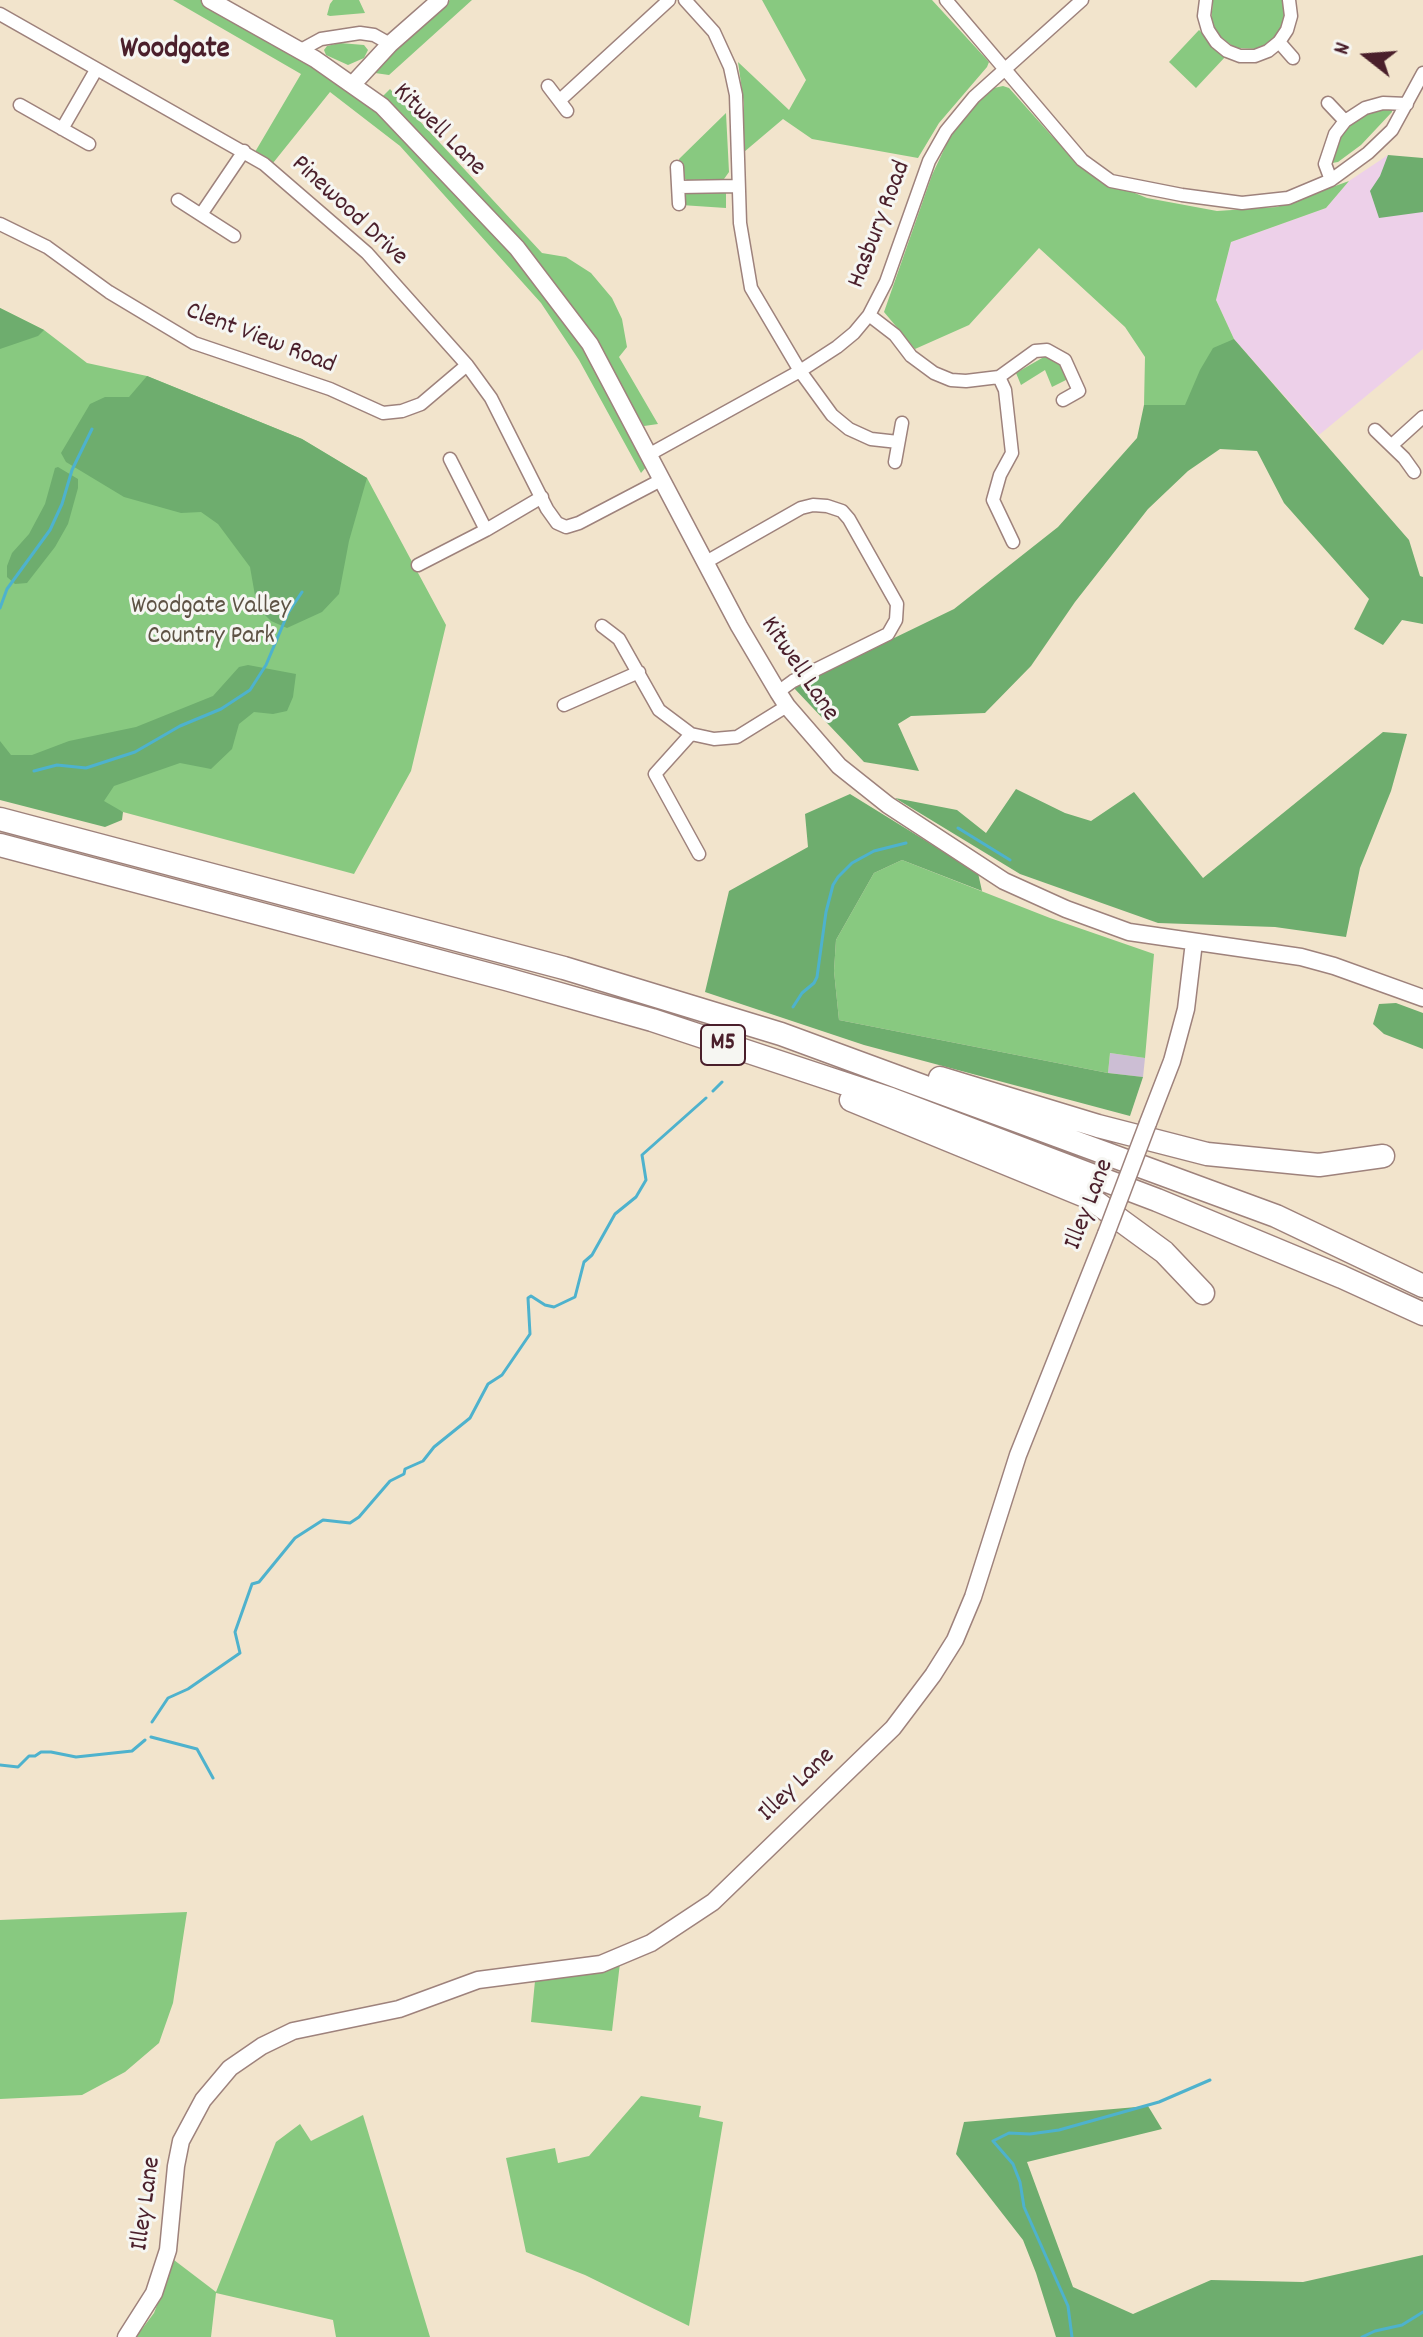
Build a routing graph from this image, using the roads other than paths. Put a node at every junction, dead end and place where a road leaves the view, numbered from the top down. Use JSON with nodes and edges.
{"nodes":[{"id":1,"x":210,"y":0,"type":"edge"},
{"id":2,"x":440,"y":0,"type":"edge"},
{"id":3,"x":669,"y":0,"type":"edge"},
{"id":4,"x":685,"y":0,"type":"edge"},
{"id":5,"x":946,"y":0,"type":"edge"},
{"id":6,"x":1082,"y":0,"type":"edge"},
{"id":7,"x":1206,"y":0,"type":"edge"},
{"id":8,"x":1289,"y":0,"type":"edge"},
{"id":9,"x":0,"y":14,"type":"edge"},
{"id":10,"x":1279,"y":42,"type":"junction"},
{"id":11,"x":390,"y":44,"type":"junction"},
{"id":12,"x":299,"y":51,"type":"junction"},
{"id":13,"x":1293,"y":58,"type":"dead end"},
{"id":14,"x":1005,"y":67,"type":"junction"},
{"id":15,"x":96,"y":70,"type":"junction"},
{"id":16,"x":1423,"y":73,"type":"edge"},
{"id":17,"x":353,"y":84,"type":"junction"},
{"id":18,"x":548,"y":86,"type":"dead end"},
{"id":19,"x":1328,"y":103,"type":"dead end"},
{"id":20,"x":1407,"y":104,"type":"junction"},
{"id":21,"x":20,"y":105,"type":"dead end"},
{"id":22,"x":1345,"y":121,"type":"junction"},
{"id":23,"x":62,"y":129,"type":"junction"},
{"id":24,"x":89,"y":144,"type":"dead end"},
{"id":25,"x":244,"y":151,"type":"junction"},
{"id":26,"x":677,"y":167,"type":"dead end"},
{"id":27,"x":1331,"y":180,"type":"junction"},
{"id":28,"x":738,"y":186,"type":"junction"},
{"id":29,"x":679,"y":187,"type":"junction"},
{"id":30,"x":178,"y":200,"type":"dead end"},
{"id":31,"x":679,"y":204,"type":"dead end"},
{"id":32,"x":202,"y":213,"type":"junction"},
{"id":33,"x":0,"y":224,"type":"edge"},
{"id":34,"x":234,"y":236,"type":"dead end"},
{"id":35,"x":869,"y":315,"type":"junction"},
{"id":36,"x":467,"y":365,"type":"junction"},
{"id":37,"x":800,"y":371,"type":"junction"},
{"id":38,"x":999,"y":377,"type":"junction"},
{"id":39,"x":1063,"y":400,"type":"dead end"},
{"id":40,"x":1423,"y":417,"type":"edge"},
{"id":41,"x":902,"y":423,"type":"dead end"},
{"id":42,"x":1375,"y":430,"type":"dead end"},
{"id":43,"x":898,"y":442,"type":"junction"},
{"id":44,"x":1392,"y":445,"type":"junction"},
{"id":45,"x":650,"y":454,"type":"junction"},
{"id":46,"x":450,"y":459,"type":"dead end"},
{"id":47,"x":895,"y":462,"type":"dead end"},
{"id":48,"x":1414,"y":472,"type":"dead end"},
{"id":49,"x":663,"y":479,"type":"junction"},
{"id":50,"x":542,"y":497,"type":"junction"},
{"id":51,"x":486,"y":530,"type":"junction"},
{"id":52,"x":1013,"y":542,"type":"dead end"},
{"id":53,"x":706,"y":562,"type":"junction"},
{"id":54,"x":418,"y":565,"type":"dead end"},
{"id":55,"x":602,"y":626,"type":"dead end"},
{"id":56,"x":639,"y":672,"type":"junction"},
{"id":57,"x":782,"y":699,"type":"junction"},
{"id":58,"x":564,"y":705,"type":"dead end"},
{"id":59,"x":691,"y":734,"type":"junction"},
{"id":60,"x":0,"y":819,"type":"edge"},
{"id":61,"x":0,"y":845,"type":"edge"},
{"id":62,"x":699,"y":854,"type":"dead end"},
{"id":63,"x":1194,"y":942,"type":"junction"},
{"id":64,"x":1423,"y":998,"type":"edge"},
{"id":65,"x":683,"y":1031,"type":"junction"},
{"id":66,"x":781,"y":1034,"type":"junction"},
{"id":67,"x":1383,"y":1156,"type":"dead end"},
{"id":68,"x":1423,"y":1286,"type":"edge"},
{"id":69,"x":1203,"y":1293,"type":"dead end"},
{"id":70,"x":1423,"y":1314,"type":"edge"},
{"id":71,"x":126,"y":2337,"type":"edge"}],
"edges":[{"from":1,"to":12,"type":"street","name":"Kitwell Lane"},
{"from":2,"to":11,"type":"street"},
{"from":3,"to":18,"type":"street"},
{"from":4,"to":28,"type":"street"},
{"from":5,"to":14,"type":"street"},
{"from":6,"to":14,"type":"street","name":"Hasbury Road"},
{"from":7,"to":10,"type":"street"},
{"from":8,"to":10,"type":"street"},
{"from":9,"to":15,"type":"street","name":"Pinewood Drive"},
{"from":10,"to":13,"type":"street"},
{"from":11,"to":12,"type":"street"},
{"from":11,"to":17,"type":"street"},
{"from":12,"to":17,"type":"street","name":"Kitwell Lane"},
{"from":14,"to":27,"type":"street"},
{"from":14,"to":35,"type":"street","name":"Hasbury Road"},
{"from":15,"to":23,"type":"street"},
{"from":15,"to":25,"type":"street","name":"Pinewood Drive"},
{"from":16,"to":20,"type":"street"},
{"from":17,"to":45,"type":"street","name":"Kitwell Lane"},
{"from":19,"to":22,"type":"street"},
{"from":20,"to":22,"type":"street"},
{"from":20,"to":27,"type":"street"},
{"from":21,"to":23,"type":"street"},
{"from":22,"to":27,"type":"street"},
{"from":23,"to":24,"type":"street"},
{"from":25,"to":32,"type":"street"},
{"from":25,"to":36,"type":"street","name":"Pinewood Drive"},
{"from":26,"to":29,"type":"street"},
{"from":28,"to":29,"type":"street"},
{"from":28,"to":37,"type":"street"},
{"from":29,"to":31,"type":"street"},
{"from":30,"to":32,"type":"street"},
{"from":32,"to":34,"type":"street"},
{"from":33,"to":36,"type":"street","name":"Clent View Road"},
{"from":35,"to":37,"type":"street","name":"Hasbury Road"},
{"from":35,"to":38,"type":"street"},
{"from":36,"to":50,"type":"street","name":"Pinewood Drive"},
{"from":37,"to":43,"type":"street"},
{"from":37,"to":45,"type":"street","name":"Hasbury Road"},
{"from":38,"to":39,"type":"street"},
{"from":38,"to":52,"type":"street"},
{"from":40,"to":44,"type":"street"},
{"from":41,"to":43,"type":"street"},
{"from":42,"to":44,"type":"street"},
{"from":43,"to":47,"type":"street"},
{"from":44,"to":48,"type":"street"},
{"from":45,"to":49,"type":"street","name":"Kitwell Lane"},
{"from":46,"to":51,"type":"street"},
{"from":49,"to":50,"type":"street","name":"Pinewood Drive"},
{"from":49,"to":53,"type":"street","name":"Kitwell Lane"},
{"from":50,"to":51,"type":"street"},
{"from":51,"to":54,"type":"street"},
{"from":53,"to":57,"type":"street","name":"Kitwell Lane"},
{"from":53,"to":57,"type":"street"},
{"from":55,"to":56,"type":"street"},
{"from":56,"to":58,"type":"street"},
{"from":56,"to":59,"type":"street"},
{"from":57,"to":59,"type":"street"},
{"from":57,"to":63,"type":"street","name":"Kitwell Lane"},
{"from":59,"to":62,"type":"street"},
{"from":60,"to":66,"type":"highway","number":"M5"},
{"from":61,"to":65,"type":"highway","number":"M5"},
{"from":63,"to":64,"type":"street","name":"Kitwell Lane"},
{"from":63,"to":71,"type":"street","name":"Illey Lane","bridge":true},
{"from":65,"to":69,"type":"highway"},
{"from":65,"to":70,"type":"highway","number":"M5"},
{"from":66,"to":67,"type":"highway"},
{"from":66,"to":68,"type":"highway","number":"M5"}]}
